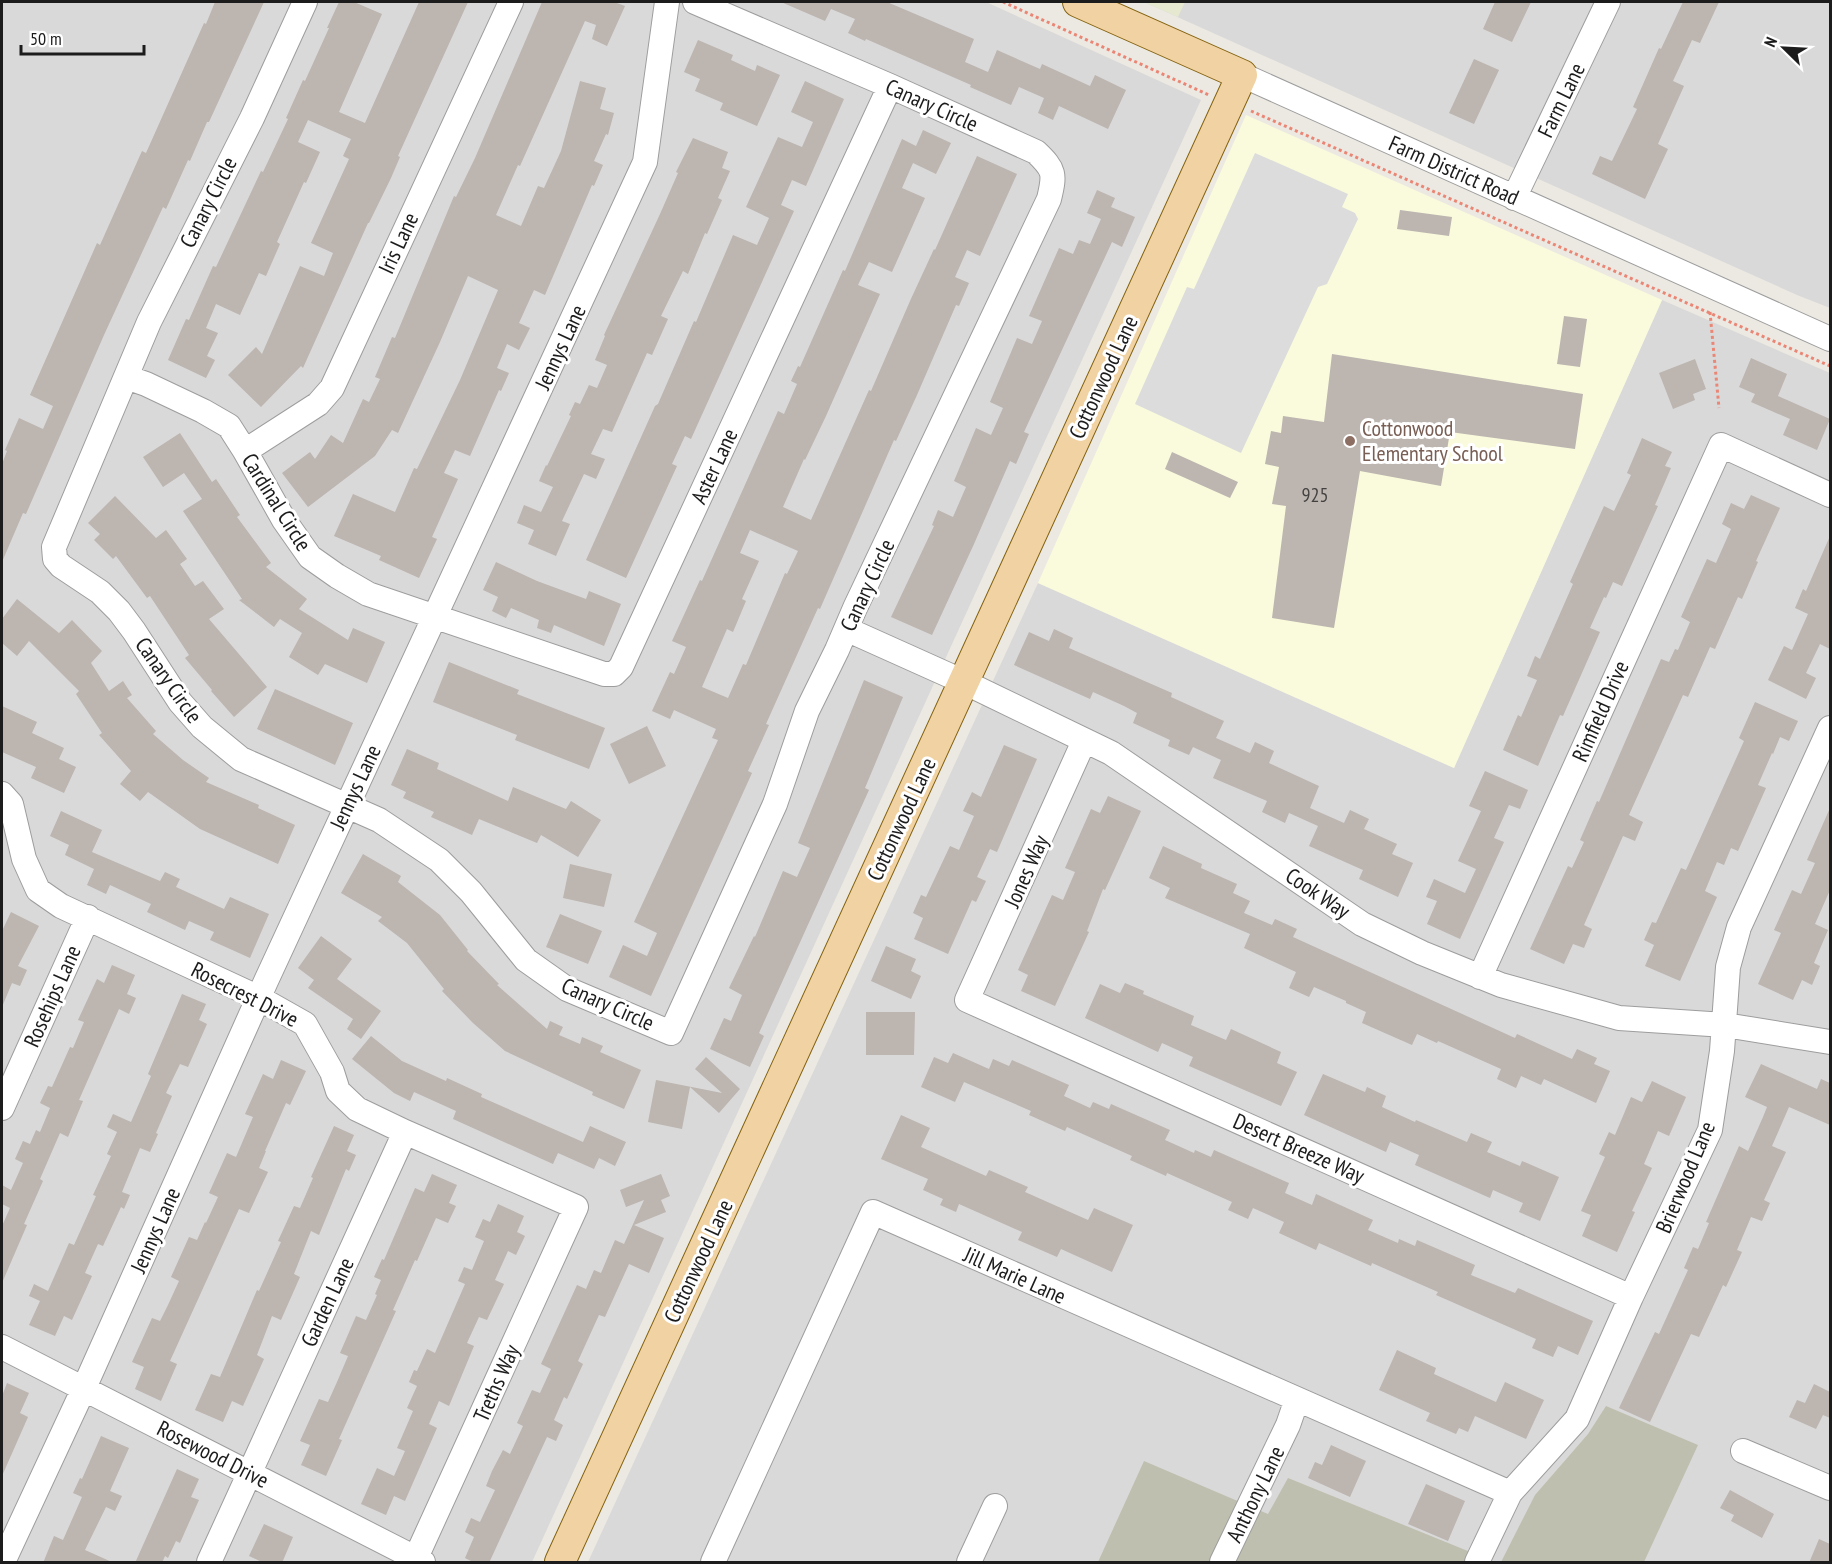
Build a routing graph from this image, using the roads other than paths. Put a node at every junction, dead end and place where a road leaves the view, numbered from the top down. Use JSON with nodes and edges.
{"nodes":[{"id":1,"x":305,"y":2,"type":"edge"},
{"id":2,"x":511,"y":2,"type":"edge"},
{"id":3,"x":667,"y":2,"type":"edge"},
{"id":4,"x":695,"y":2,"type":"edge"},
{"id":5,"x":1078,"y":2,"type":"edge"},
{"id":6,"x":1608,"y":2,"type":"edge"},
{"id":7,"x":1242,"y":75,"type":"junction"},
{"id":8,"x":890,"y":86,"type":"junction"},
{"id":9,"x":1514,"y":198,"type":"junction"},
{"id":10,"x":1830,"y":339,"type":"edge"},
{"id":11,"x":126,"y":376,"type":"junction"},
{"id":12,"x":245,"y":451,"type":"junction"},
{"id":13,"x":1830,"y":495,"type":"edge"},
{"id":14,"x":436,"y":616,"type":"junction"},
{"id":15,"x":846,"y":629,"type":"junction"},
{"id":16,"x":964,"y":682,"type":"junction"},
{"id":17,"x":1830,"y":728,"type":"edge"},
{"id":18,"x":1084,"y":741,"type":"junction"},
{"id":19,"x":2,"y":794,"type":"edge"},
{"id":20,"x":347,"y":805,"type":"junction"},
{"id":21,"x":88,"y":917,"type":"junction"},
{"id":22,"x":1480,"y":977,"type":"junction"},
{"id":23,"x":259,"y":998,"type":"junction"},
{"id":24,"x":967,"y":1000,"type":"joint"},
{"id":25,"x":1725,"y":1025,"type":"junction"},
{"id":26,"x":1830,"y":1042,"type":"edge"},
{"id":27,"x":2,"y":1107,"type":"edge"},
{"id":28,"x":405,"y":1132,"type":"junction"},
{"id":29,"x":576,"y":1207,"type":"joint"},
{"id":30,"x":1631,"y":1296,"type":"junction"},
{"id":31,"x":2,"y":1347,"type":"edge"},
{"id":32,"x":84,"y":1388,"type":"junction"},
{"id":33,"x":1297,"y":1399,"type":"junction"},
{"id":34,"x":1743,"y":1451,"type":"dead end"},
{"id":35,"x":249,"y":1472,"type":"junction"},
{"id":36,"x":1830,"y":1488,"type":"edge"},
{"id":37,"x":1510,"y":1493,"type":"junction"},
{"id":38,"x":995,"y":1506,"type":"dead end"},
{"id":39,"x":418,"y":1561,"type":"edge"},
{"id":40,"x":3,"y":1563,"type":"edge"},
{"id":41,"x":209,"y":1563,"type":"edge"},
{"id":42,"x":560,"y":1563,"type":"edge"},
{"id":43,"x":713,"y":1563,"type":"edge"},
{"id":44,"x":969,"y":1563,"type":"edge"},
{"id":45,"x":1222,"y":1563,"type":"edge"},
{"id":46,"x":1477,"y":1563,"type":"edge"}],
"edges":[{"from":1,"to":11,"type":"street","name":"Canary Circle"},
{"from":2,"to":12,"type":"street","name":"Iris Lane"},
{"from":3,"to":14,"type":"street","name":"Jennys Lane"},
{"from":4,"to":8,"type":"street","name":"Canary Circle"},
{"from":5,"to":7,"type":"main road","name":"Farm District Road"},
{"from":6,"to":9,"type":"street","name":"Farm Lane"},
{"from":7,"to":9,"type":"street","name":"Farm District Road"},
{"from":7,"to":16,"type":"main road","name":"Cottonwood Lane"},
{"from":8,"to":14,"type":"street","name":"Aster Lane"},
{"from":8,"to":15,"type":"street","name":"Canary Circle"},
{"from":9,"to":10,"type":"street","name":"Farm District Road"},
{"from":11,"to":12,"type":"street","name":"Cardinal Circle"},
{"from":11,"to":20,"type":"street","name":"Canary Circle"},
{"from":12,"to":14,"type":"street","name":"Cardinal Circle"},
{"from":13,"to":22,"type":"street","name":"Rimfield Drive"},
{"from":14,"to":20,"type":"street","name":"Jennys Lane"},
{"from":15,"to":16,"type":"street","name":"Cook Way"},
{"from":15,"to":20,"type":"street","name":"Canary Circle"},
{"from":16,"to":18,"type":"street","name":"Cook Way"},
{"from":16,"to":42,"type":"main road","name":"Cottonwood Lane"},
{"from":17,"to":25,"type":"street","name":"Brierwood Lane"},
{"from":18,"to":22,"type":"street","name":"Cook Way"},
{"from":18,"to":24,"type":"street","name":"Jones Way"},
{"from":19,"to":21,"type":"street","name":"Rosecrest Drive"},
{"from":20,"to":23,"type":"street","name":"Jennys Lane"},
{"from":21,"to":23,"type":"street","name":"Rosecrest Drive"},
{"from":21,"to":27,"type":"street","name":"Rosehips Lane"},
{"from":22,"to":25,"type":"street","name":"Cook Way"},
{"from":23,"to":28,"type":"street","name":"Rosecrest Drive"},
{"from":23,"to":32,"type":"street","name":"Jennys Lane"},
{"from":24,"to":30,"type":"street","name":"Desert Breeze Way"},
{"from":25,"to":26,"type":"street","name":"Cook Way"},
{"from":25,"to":30,"type":"street","name":"Brierwood Lane"},
{"from":28,"to":29,"type":"street","name":"Rosecrest Drive"},
{"from":28,"to":35,"type":"street","name":"Garden Lane"},
{"from":29,"to":39,"type":"street","name":"Treths Way"},
{"from":30,"to":37,"type":"street","name":"Brierwood Lane"},
{"from":31,"to":32,"type":"street","name":"Rosewood Drive"},
{"from":32,"to":35,"type":"street","name":"Rosewood Drive"},
{"from":32,"to":40,"type":"street","name":"Jennys Lane"},
{"from":33,"to":37,"type":"street","name":"Jill Marie Lane"},
{"from":33,"to":43,"type":"street","name":"Jill Marie Lane"},
{"from":33,"to":45,"type":"street","name":"Anthony Lane"},
{"from":34,"to":36,"type":"street"},
{"from":35,"to":39,"type":"street","name":"Rosewood Drive"},
{"from":35,"to":41,"type":"street","name":"Garden Lane"},
{"from":37,"to":46,"type":"street","name":"Brierwood Lane"},
{"from":38,"to":44,"type":"street"}]}
